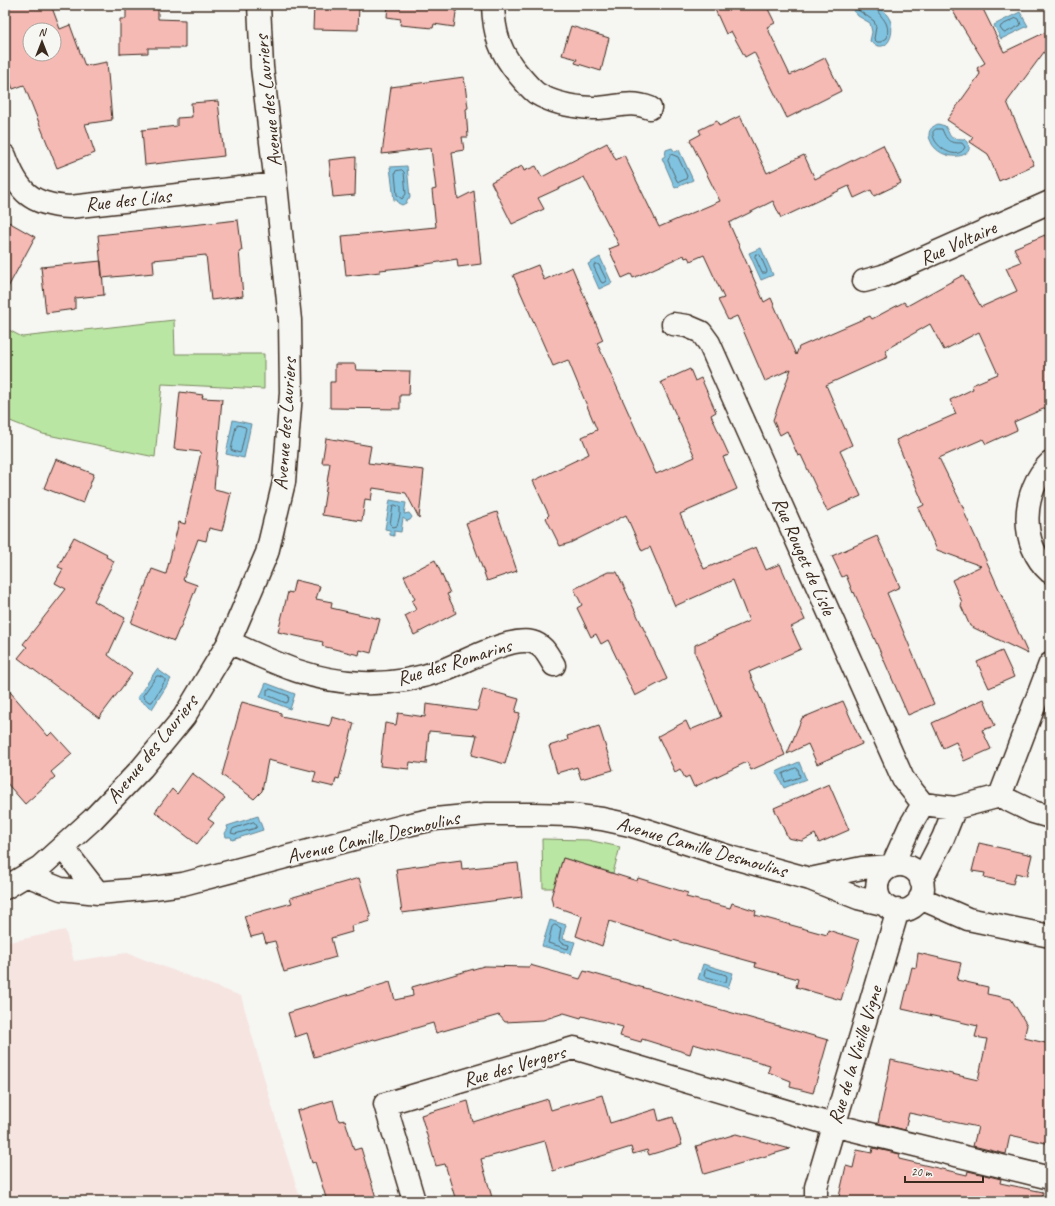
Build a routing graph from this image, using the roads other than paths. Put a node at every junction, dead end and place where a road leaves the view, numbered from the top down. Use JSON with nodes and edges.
{"nodes":[{"id":1,"x":259,"y":5,"type":"edge"},
{"id":2,"x":493,"y":5,"type":"edge"},
{"id":3,"x":650,"y":108,"type":"dead end"},
{"id":4,"x":5,"y":156,"type":"edge"},
{"id":5,"x":276,"y":184,"type":"junction"},
{"id":6,"x":1050,"y":202,"type":"edge"},
{"id":7,"x":864,"y":281,"type":"dead end"},
{"id":8,"x":673,"y":324,"type":"dead end"},
{"id":9,"x":1050,"y":463,"type":"edge"},
{"id":10,"x":1050,"y":572,"type":"edge"},
{"id":11,"x":229,"y":642,"type":"junction"},
{"id":12,"x":1050,"y":664,"type":"edge"},
{"id":13,"x":554,"y":665,"type":"dead end"},
{"id":14,"x":1000,"y":796,"type":"junction"},
{"id":15,"x":923,"y":804,"type":"junction"},
{"id":16,"x":954,"y":808,"type":"junction"},
{"id":17,"x":1050,"y":817,"type":"edge"},
{"id":18,"x":64,"y":845,"type":"junction"},
{"id":19,"x":892,"y":866,"type":"junction"},
{"id":20,"x":26,"y":875,"type":"junction"},
{"id":21,"x":810,"y":879,"type":"junction"},
{"id":22,"x":5,"y":888,"type":"edge"},
{"id":23,"x":921,"y":890,"type":"junction"},
{"id":24,"x":98,"y":892,"type":"junction"},
{"id":25,"x":891,"y":907,"type":"junction"},
{"id":26,"x":1050,"y":936,"type":"edge"},
{"id":27,"x":833,"y":1125,"type":"junction"},
{"id":28,"x":1050,"y":1178,"type":"edge"},
{"id":29,"x":414,"y":1201,"type":"edge"},
{"id":30,"x":816,"y":1201,"type":"edge"}],
"edges":[{"from":1,"to":5,"type":"street","name":"Avenue des Lauriers"},
{"from":2,"to":3,"type":"street"},
{"from":4,"to":5,"type":"street","name":"Rue des Lilas"},
{"from":5,"to":11,"type":"street","name":"Avenue des Lauriers"},
{"from":6,"to":7,"type":"street","name":"Rue Voltaire"},
{"from":8,"to":15,"type":"street","name":"Rue Rouget de Lisle"},
{"from":9,"to":10,"type":"street"},
{"from":11,"to":13,"type":"street","name":"Rue des Romarins"},
{"from":11,"to":18,"type":"street","name":"Avenue des Lauriers"},
{"from":12,"to":14,"type":"street"},
{"from":14,"to":16,"type":"street"},
{"from":14,"to":17,"type":"street"},
{"from":15,"to":16,"type":"street"},
{"from":15,"to":19,"type":"street"},
{"from":16,"to":23,"type":"street"},
{"from":18,"to":20,"type":"street","name":"Avenue des Lauriers"},
{"from":18,"to":24,"type":"street"},
{"from":19,"to":21,"type":"street","name":"Avenue Camille Desmoulins"},
{"from":19,"to":23,"type":"street"},
{"from":19,"to":25,"type":"street"},
{"from":20,"to":22,"type":"street","name":"Avenue des Lauriers"},
{"from":20,"to":24,"type":"street","name":"Avenue Camille Desmoulins"},
{"from":21,"to":24,"type":"street","name":"Avenue Camille Desmoulins"},
{"from":21,"to":25,"type":"street","name":"Avenue Camille Desmoulins"},
{"from":23,"to":25,"type":"street"},
{"from":23,"to":26,"type":"street"},
{"from":25,"to":27,"type":"street","name":"Rue de la Vieille Vigne"},
{"from":27,"to":28,"type":"street"},
{"from":27,"to":29,"type":"street","name":"Rue des Vergers"},
{"from":27,"to":30,"type":"street","name":"Rue de la Vieille Vigne"}]}
